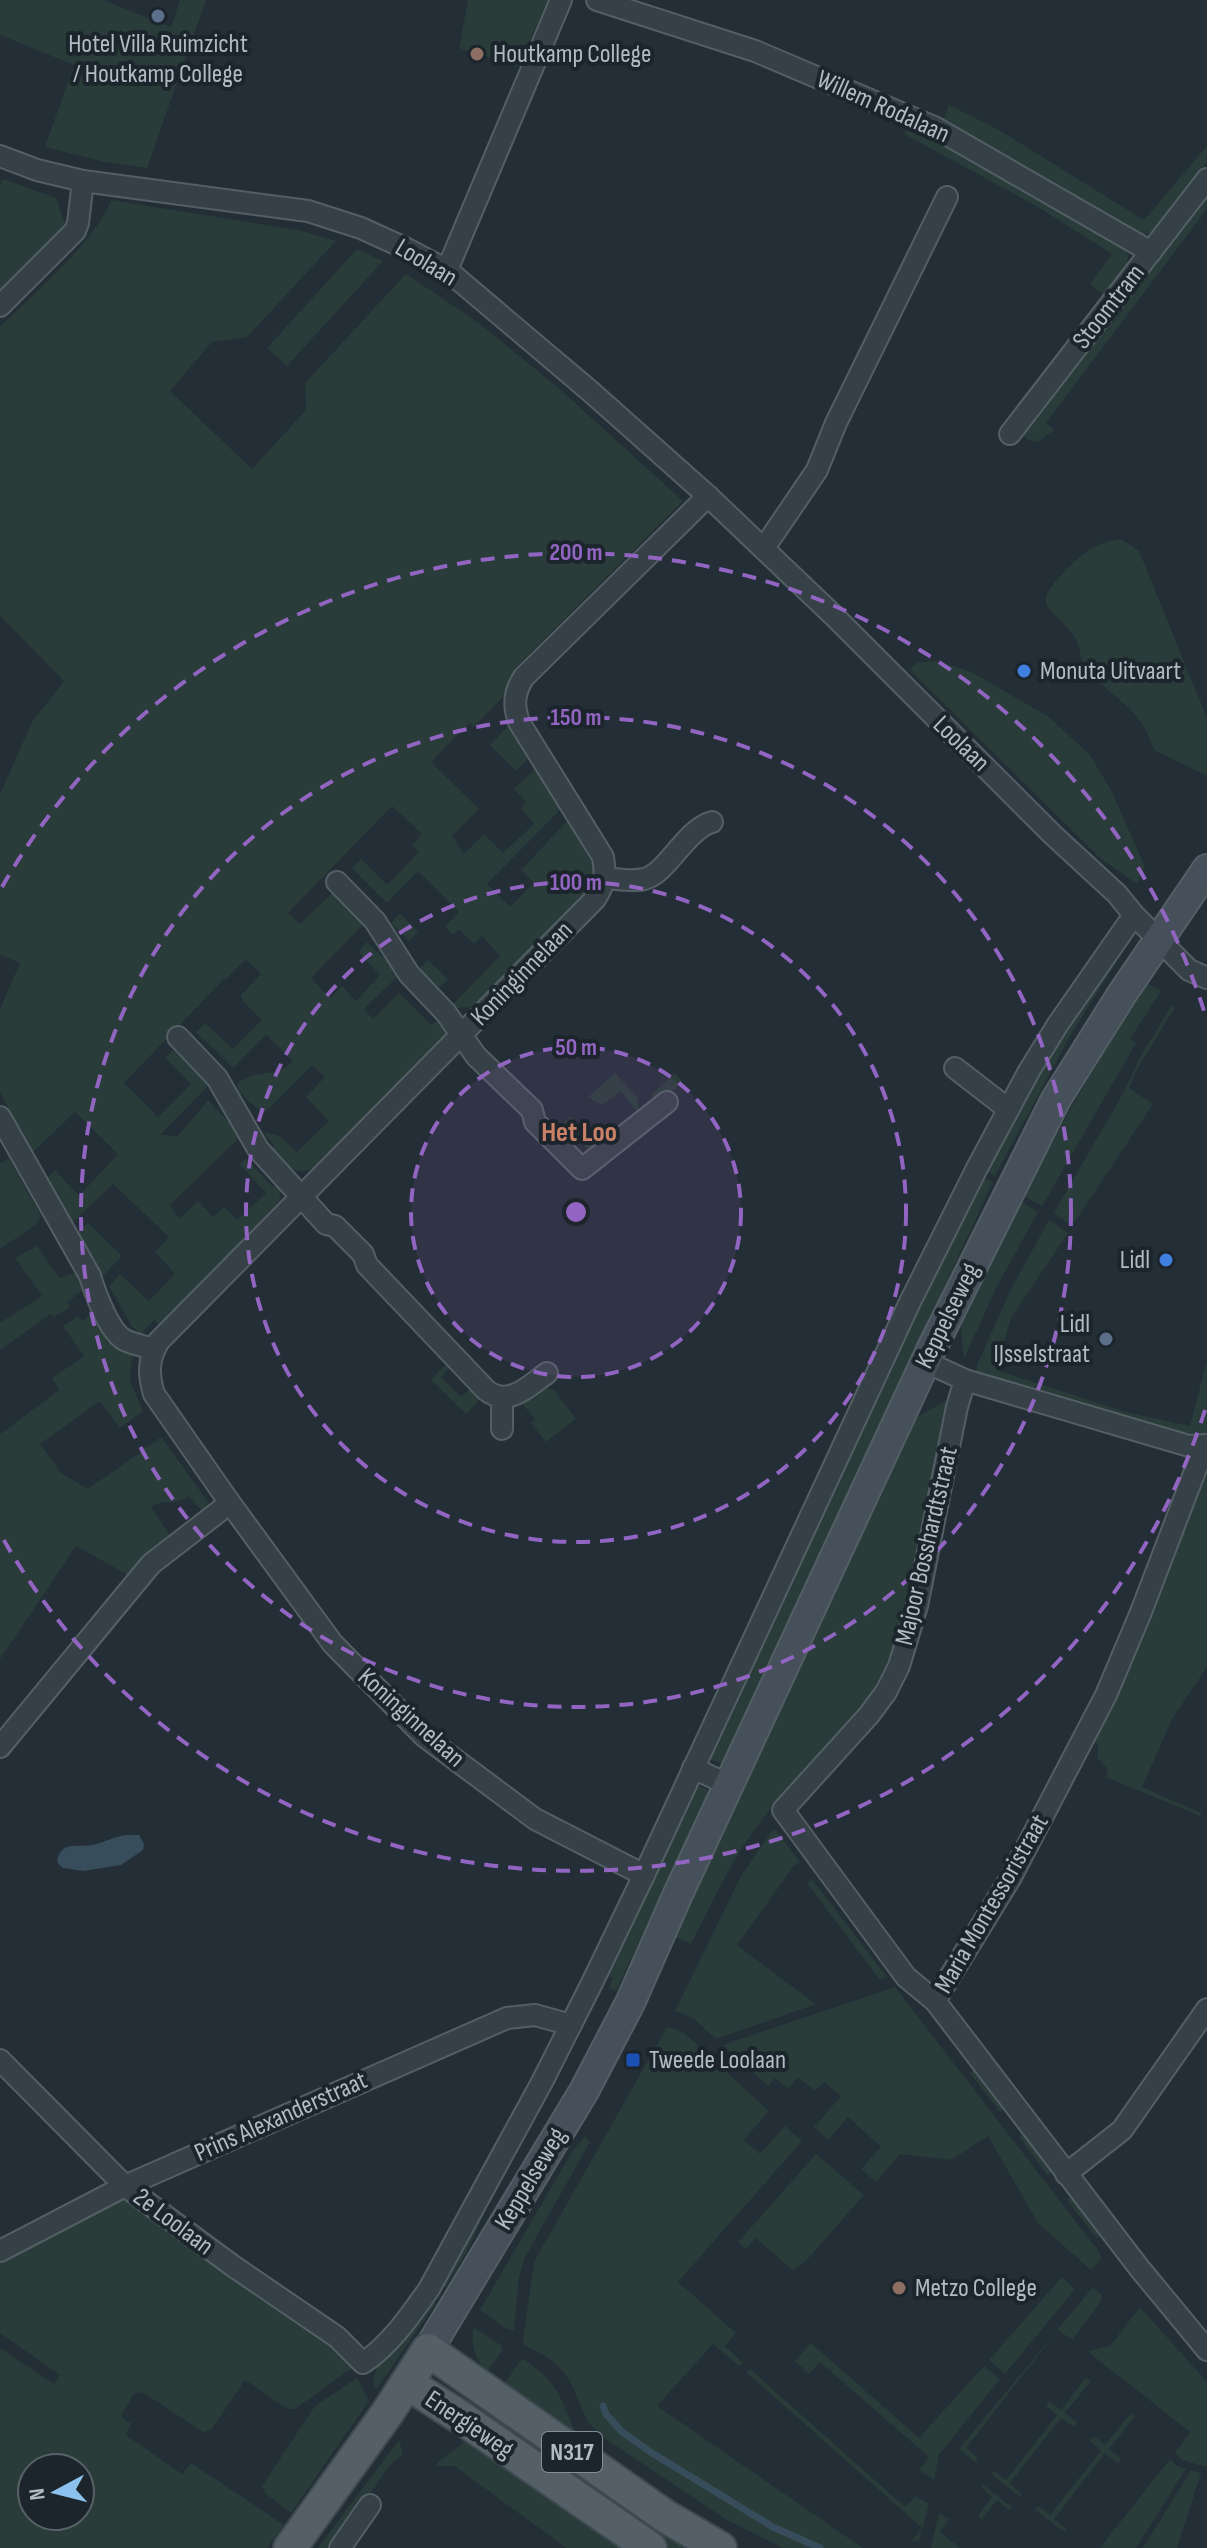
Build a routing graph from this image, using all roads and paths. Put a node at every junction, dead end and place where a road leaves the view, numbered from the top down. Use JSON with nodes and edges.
{"nodes":[{"id":1,"x":561,"y":0,"type":"edge"},
{"id":2,"x":597,"y":0,"type":"edge"},
{"id":3,"x":0,"y":156,"type":"edge"},
{"id":4,"x":1207,"y":179,"type":"edge"},
{"id":5,"x":83,"y":181,"type":"junction"},
{"id":6,"x":947,"y":197,"type":"dead end"},
{"id":7,"x":1151,"y":252,"type":"junction"},
{"id":8,"x":447,"y":270,"type":"junction"},
{"id":9,"x":0,"y":306,"type":"edge"},
{"id":10,"x":1010,"y":434,"type":"dead end"},
{"id":11,"x":708,"y":496,"type":"junction"},
{"id":12,"x":764,"y":548,"type":"junction"},
{"id":13,"x":712,"y":822,"type":"dead end"},
{"id":14,"x":1207,"y":869,"type":"edge"},
{"id":15,"x":605,"y":878,"type":"junction"},
{"id":16,"x":337,"y":882,"type":"dead end"},
{"id":17,"x":1134,"y":915,"type":"junction"},
{"id":18,"x":1158,"y":940,"type":"junction"},
{"id":19,"x":1207,"y":978,"type":"edge"},
{"id":20,"x":462,"y":1035,"type":"junction"},
{"id":21,"x":178,"y":1037,"type":"dead end"},
{"id":22,"x":955,"y":1068,"type":"dead end"},
{"id":23,"x":667,"y":1102,"type":"dead end"},
{"id":24,"x":1008,"y":1109,"type":"junction"},
{"id":25,"x":0,"y":1117,"type":"edge"},
{"id":26,"x":299,"y":1197,"type":"junction"},
{"id":27,"x":154,"y":1349,"type":"junction"},
{"id":28,"x":926,"y":1362,"type":"junction"},
{"id":29,"x":547,"y":1373,"type":"dead end"},
{"id":30,"x":965,"y":1380,"type":"junction"},
{"id":31,"x":502,"y":1397,"type":"junction"},
{"id":32,"x":502,"y":1429,"type":"dead end"},
{"id":33,"x":1206,"y":1445,"type":"edge"},
{"id":34,"x":230,"y":1503,"type":"junction"},
{"id":35,"x":0,"y":1747,"type":"edge"},
{"id":36,"x":693,"y":1768,"type":"junction"},
{"id":37,"x":729,"y":1785,"type":"junction"},
{"id":38,"x":644,"y":1875,"type":"junction"},
{"id":39,"x":935,"y":2001,"type":"junction"},
{"id":40,"x":1207,"y":2009,"type":"edge"},
{"id":41,"x":571,"y":2025,"type":"junction"},
{"id":42,"x":0,"y":2060,"type":"edge"},
{"id":43,"x":1066,"y":2174,"type":"junction"},
{"id":44,"x":125,"y":2186,"type":"junction"},
{"id":45,"x":0,"y":2251,"type":"edge"},
{"id":46,"x":428,"y":2350,"type":"junction"},
{"id":47,"x":1207,"y":2350,"type":"edge"},
{"id":48,"x":363,"y":2363,"type":"joint"},
{"id":49,"x":407,"y":2383,"type":"junction"},
{"id":50,"x":370,"y":2505,"type":"dead end"},
{"id":51,"x":290,"y":2548,"type":"edge"},
{"id":52,"x":340,"y":2548,"type":"edge"},
{"id":53,"x":650,"y":2548,"type":"edge"},
{"id":54,"x":720,"y":2548,"type":"edge"}],
"edges":[{"from":1,"to":8,"type":"street"},
{"from":2,"to":7,"type":"street","name":"Willem Rodalaan"},
{"from":3,"to":5,"type":"street","name":"Loolaan"},
{"from":4,"to":7,"type":"street","name":"Stoomtram"},
{"from":5,"to":8,"type":"street","name":"Loolaan"},
{"from":5,"to":9,"type":"street"},
{"from":6,"to":12,"type":"street"},
{"from":7,"to":10,"type":"street","name":"Stoomtram"},
{"from":8,"to":11,"type":"street","name":"Loolaan"},
{"from":11,"to":12,"type":"street","name":"Loolaan"},
{"from":11,"to":15,"type":"street"},
{"from":12,"to":17,"type":"street","name":"Loolaan"},
{"from":13,"to":15,"type":"street"},
{"from":14,"to":18,"type":"main road","name":"Keppelseweg"},
{"from":15,"to":20,"type":"street","name":"Koninginnelaan"},
{"from":16,"to":20,"type":"street","name":"Koninginnelaan"},
{"from":17,"to":18,"type":"street","name":"Loolaan"},
{"from":17,"to":24,"type":"street","name":"Keppelseweg"},
{"from":18,"to":19,"type":"street","name":"Loolaan"},
{"from":18,"to":28,"type":"main road","name":"Keppelseweg"},
{"from":20,"to":23,"type":"street","name":"Koninginnelaan"},
{"from":20,"to":26,"type":"street","name":"Koninginnelaan"},
{"from":21,"to":26,"type":"street"},
{"from":22,"to":24,"type":"street"},
{"from":24,"to":36,"type":"street","name":"Keppelseweg"},
{"from":25,"to":27,"type":"street"},
{"from":26,"to":27,"type":"street","name":"Koninginnelaan"},
{"from":26,"to":31,"type":"street"},
{"from":27,"to":34,"type":"street","name":"Koninginnelaan"},
{"from":28,"to":30,"type":"street","name":"Maria Montessoristraat"},
{"from":28,"to":37,"type":"main road","name":"Keppelseweg"},
{"from":29,"to":31,"type":"street"},
{"from":30,"to":33,"type":"street","name":"Maria Montessoristraat"},
{"from":30,"to":39,"type":"street","name":"Majoor Bosshardtstraat"},
{"from":31,"to":32,"type":"street"},
{"from":33,"to":39,"type":"street","name":"Maria Montessoristraat"},
{"from":34,"to":35,"type":"street"},
{"from":34,"to":38,"type":"street","name":"Koninginnelaan"},
{"from":36,"to":37,"type":"street"},
{"from":36,"to":38,"type":"street","name":"Keppelseweg"},
{"from":37,"to":46,"type":"main road","name":"Keppelseweg"},
{"from":38,"to":41,"type":"street","name":"Keppelseweg"},
{"from":39,"to":43,"type":"street","name":"Maria Montessoristraat"},
{"from":40,"to":43,"type":"street"},
{"from":41,"to":44,"type":"street","name":"Prins Alexanderstraat"},
{"from":41,"to":48,"type":"street","name":"Keppelseweg"},
{"from":42,"to":44,"type":"street","name":"2e Loolaan"},
{"from":43,"to":47,"type":"street","name":"Maria Montessoristraat"},
{"from":44,"to":45,"type":"street","name":"Prins Alexanderstraat"},
{"from":44,"to":48,"type":"street","name":"2e Loolaan"},
{"from":46,"to":49,"type":"main road","name":"Keppelseweg"},
{"from":46,"to":54,"type":"main road","name":"Energieweg","number":"N317"},
{"from":49,"to":51,"type":"main road","name":"Keppelseweg"},
{"from":49,"to":53,"type":"main road","name":"Energieweg","number":"N317"},
{"from":50,"to":52,"type":"street"}]}
